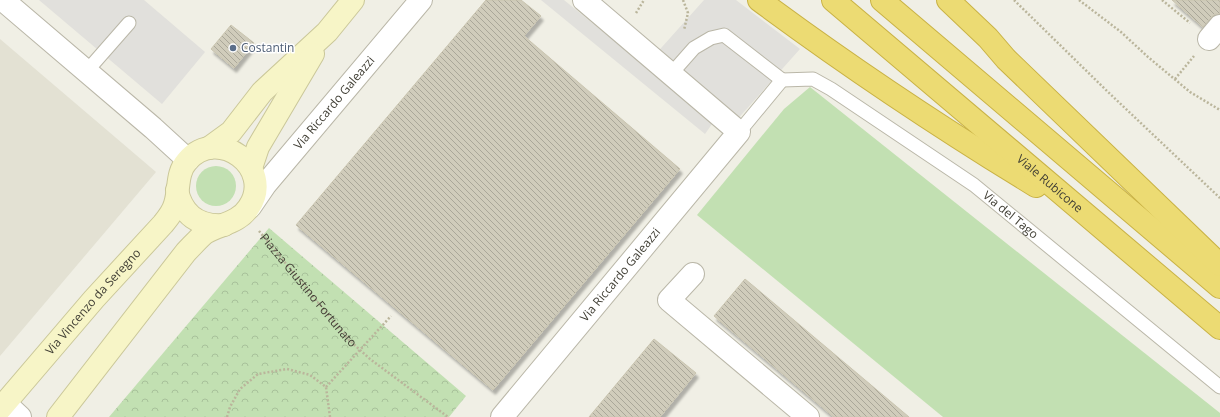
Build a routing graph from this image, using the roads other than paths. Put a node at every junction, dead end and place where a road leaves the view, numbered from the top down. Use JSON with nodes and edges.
{"nodes":[{"id":1,"x":3,"y":0,"type":"edge"},
{"id":2,"x":353,"y":0,"type":"edge"},
{"id":3,"x":421,"y":0,"type":"edge"},
{"id":4,"x":584,"y":0,"type":"edge"},
{"id":5,"x":759,"y":0,"type":"edge"},
{"id":6,"x":833,"y":0,"type":"edge"},
{"id":7,"x":882,"y":0,"type":"edge"},
{"id":8,"x":948,"y":0,"type":"edge"},
{"id":9,"x":128,"y":23,"type":"dead end"},
{"id":10,"x":327,"y":32,"type":"junction"},
{"id":11,"x":86,"y":72,"type":"junction"},
{"id":12,"x":671,"y":74,"type":"junction"},
{"id":13,"x":782,"y":80,"type":"junction"},
{"id":14,"x":739,"y":132,"type":"junction"},
{"id":15,"x":209,"y":148,"type":"junction"},
{"id":16,"x":188,"y":160,"type":"junction"},
{"id":17,"x":251,"y":168,"type":"junction"},
{"id":18,"x":177,"y":190,"type":"junction"},
{"id":19,"x":250,"y":207,"type":"junction"},
{"id":20,"x":1092,"y":219,"type":"junction"},
{"id":21,"x":224,"y":225,"type":"junction"},
{"id":22,"x":1220,"y":265,"type":"edge"},
{"id":23,"x":693,"y":274,"type":"dead end"},
{"id":24,"x":1220,"y":287,"type":"edge"},
{"id":25,"x":1220,"y":328,"type":"edge"},
{"id":26,"x":1220,"y":387,"type":"edge"},
{"id":27,"x":8,"y":410,"type":"edge"},
{"id":28,"x":58,"y":417,"type":"edge"},
{"id":29,"x":502,"y":417,"type":"edge"},
{"id":30,"x":808,"y":417,"type":"edge"}],
"edges":[{"from":1,"to":11,"type":"street"},
{"from":2,"to":10,"type":"main road","name":"Via Vincenzo da Seregno"},
{"from":3,"to":19,"type":"street","name":"Via Riccardo Galeazzi"},
{"from":4,"to":12,"type":"street"},
{"from":5,"to":20,"type":"highway"},
{"from":6,"to":20,"type":"highway","name":"Viale Rubicone"},
{"from":7,"to":24,"type":"highway"},
{"from":8,"to":22,"type":"highway"},
{"from":9,"to":11,"type":"lane"},
{"from":10,"to":15,"type":"main road","name":"Via Vincenzo da Seregno"},
{"from":10,"to":17,"type":"main road","name":"Via Vincenzo da Seregno"},
{"from":11,"to":16,"type":"street"},
{"from":12,"to":13,"type":"lane"},
{"from":12,"to":14,"type":"street"},
{"from":13,"to":14,"type":"lane","name":"Via Riccardo Galeazzi"},
{"from":13,"to":26,"type":"lane","name":"Via del Tago"},
{"from":14,"to":29,"type":"street","name":"Via Riccardo Galeazzi"},
{"from":15,"to":16,"type":"main road","name":"Via Vincenzo da Seregno"},
{"from":15,"to":17,"type":"main road"},
{"from":16,"to":18,"type":"main road","name":"Via Vincenzo da Seregno"},
{"from":17,"to":19,"type":"main road","name":"Via Vincenzo da Seregno"},
{"from":18,"to":21,"type":"main road"},
{"from":18,"to":27,"type":"main road","name":"Via Vincenzo da Seregno"},
{"from":19,"to":21,"type":"main road"},
{"from":20,"to":25,"type":"highway","name":"Viale Rubicone"},
{"from":21,"to":28,"type":"main road"},
{"from":23,"to":30,"type":"street"}]}
